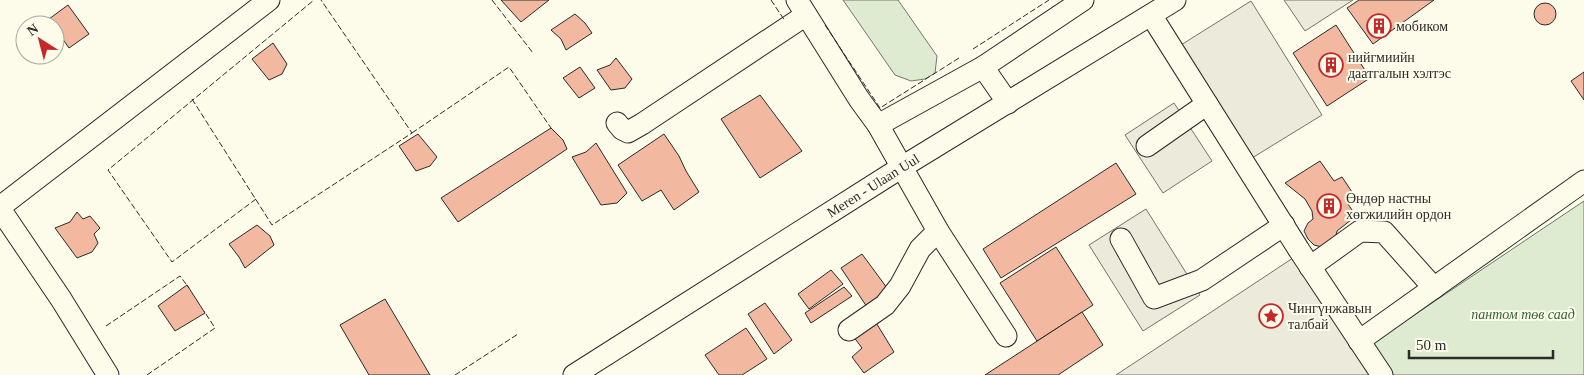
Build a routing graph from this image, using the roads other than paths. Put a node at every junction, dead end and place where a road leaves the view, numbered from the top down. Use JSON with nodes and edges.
{"nodes":[{"id":1,"x":269,"y":0,"type":"edge"},
{"id":2,"x":1083,"y":0,"type":"edge"},
{"id":3,"x":1175,"y":0,"type":"edge"},
{"id":4,"x":802,"y":8,"type":"edge"},
{"id":5,"x":1151,"y":15,"type":"junction"},
{"id":6,"x":983,"y":67,"type":"junction"},
{"id":7,"x":1008,"y":103,"type":"junction"},
{"id":8,"x":1207,"y":104,"type":"junction"},
{"id":9,"x":617,"y":123,"type":"dead end"},
{"id":10,"x":878,"y":125,"type":"junction"},
{"id":11,"x":1148,"y":146,"type":"dead end"},
{"id":12,"x":902,"y":167,"type":"junction"},
{"id":13,"x":1584,"y":182,"type":"edge"},
{"id":14,"x":0,"y":208,"type":"edge"},
{"id":15,"x":1284,"y":225,"type":"junction"},
{"id":16,"x":938,"y":231,"type":"junction"},
{"id":17,"x":1121,"y":239,"type":"dead end"},
{"id":18,"x":1310,"y":267,"type":"junction"},
{"id":19,"x":1434,"y":288,"type":"junction"},
{"id":20,"x":849,"y":330,"type":"dead end"},
{"id":21,"x":1006,"y":336,"type":"dead end"},
{"id":22,"x":1360,"y":341,"type":"junction"},
{"id":23,"x":108,"y":375,"type":"edge"},
{"id":24,"x":574,"y":375,"type":"edge"},
{"id":25,"x":1382,"y":375,"type":"edge"}],
"edges":[{"from":1,"to":14,"type":"street"},
{"from":2,"to":6,"type":"street"},
{"from":3,"to":5,"type":"street","name":"Meren - Ulaan Uul"},
{"from":4,"to":9,"type":"street"},
{"from":4,"to":10,"type":"street"},
{"from":5,"to":7,"type":"street","name":"Meren - Ulaan Uul"},
{"from":5,"to":8,"type":"street"},
{"from":6,"to":7,"type":"street"},
{"from":6,"to":10,"type":"street"},
{"from":7,"to":12,"type":"street","name":"Meren - Ulaan Uul"},
{"from":8,"to":11,"type":"street"},
{"from":8,"to":15,"type":"street"},
{"from":10,"to":12,"type":"street"},
{"from":12,"to":16,"type":"street"},
{"from":12,"to":24,"type":"street","name":"Meren - Ulaan Uul"},
{"from":13,"to":19,"type":"street"},
{"from":14,"to":23,"type":"street"},
{"from":15,"to":17,"type":"street"},
{"from":15,"to":18,"type":"street"},
{"from":16,"to":20,"type":"street"},
{"from":16,"to":21,"type":"street"},
{"from":18,"to":19,"type":"street"},
{"from":18,"to":22,"type":"street"},
{"from":19,"to":22,"type":"street"},
{"from":22,"to":25,"type":"street"}]}
